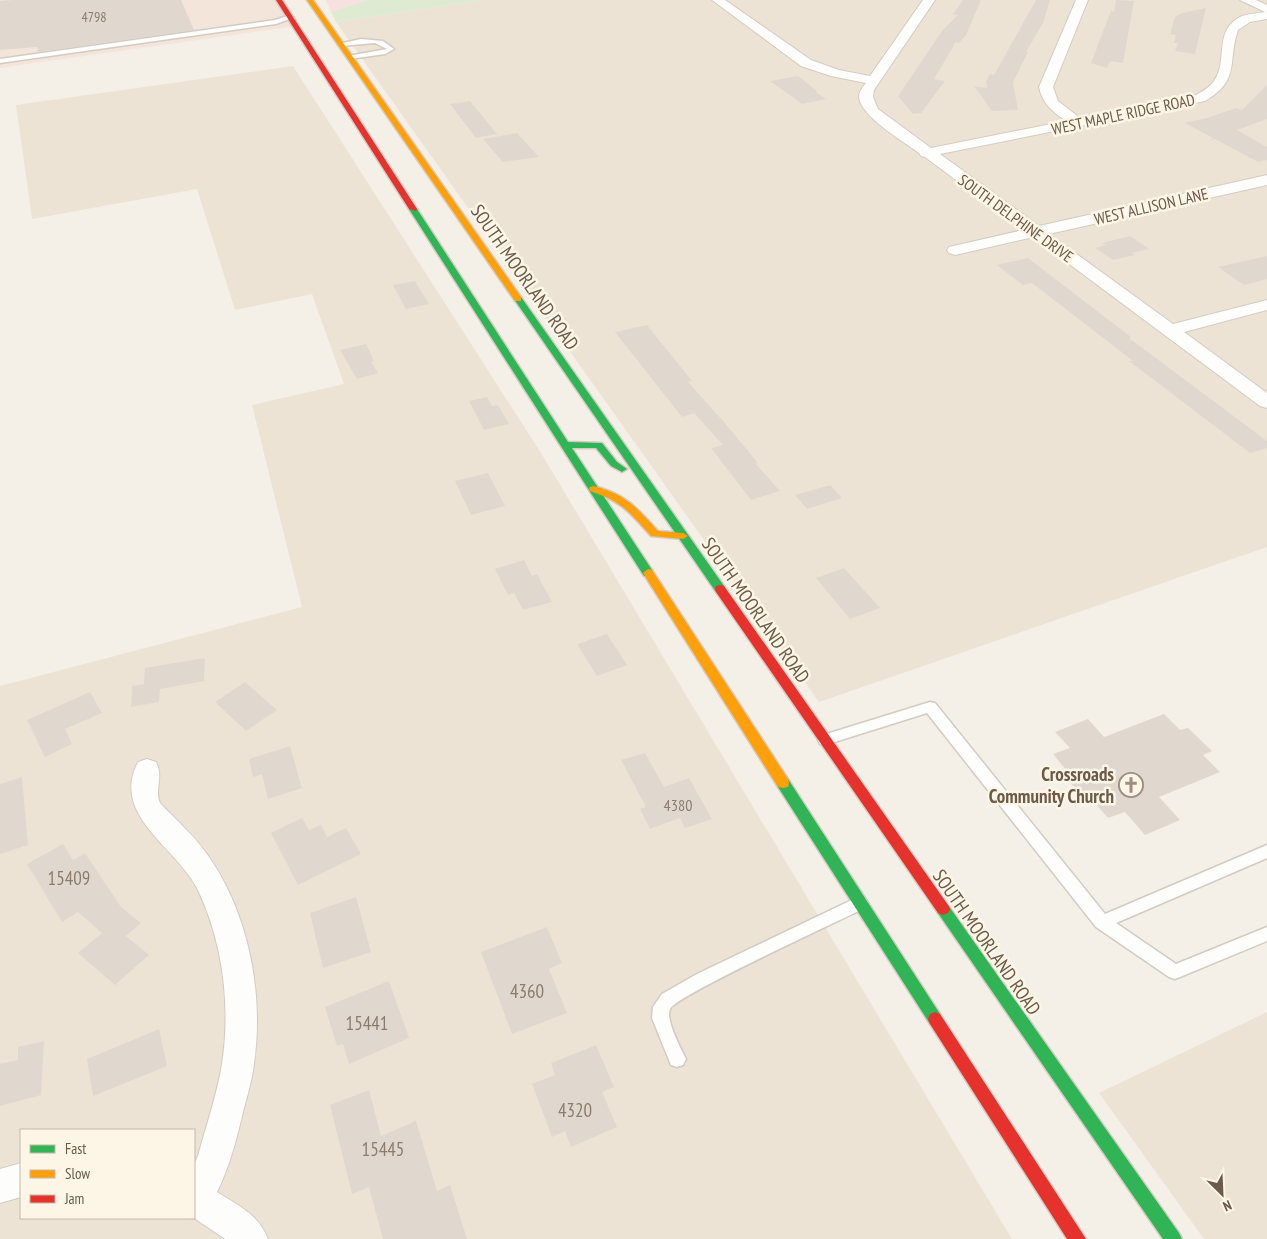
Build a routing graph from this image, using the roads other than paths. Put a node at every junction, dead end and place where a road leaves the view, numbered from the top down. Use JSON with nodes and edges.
{"nodes":[{"id":1,"x":279,"y":0,"type":"edge"},
{"id":2,"x":310,"y":0,"type":"edge"},
{"id":3,"x":718,"y":0,"type":"edge"},
{"id":4,"x":929,"y":0,"type":"edge"},
{"id":5,"x":1082,"y":0,"type":"edge"},
{"id":6,"x":1246,"y":0,"type":"edge"},
{"id":7,"x":1267,"y":9,"type":"edge"},
{"id":8,"x":1267,"y":15,"type":"edge"},
{"id":9,"x":290,"y":17,"type":"junction"},
{"id":10,"x":341,"y":44,"type":"junction"},
{"id":11,"x":350,"y":56,"type":"junction"},
{"id":12,"x":0,"y":60,"type":"edge"},
{"id":13,"x":873,"y":80,"type":"junction"},
{"id":14,"x":1079,"y":123,"type":"junction"},
{"id":15,"x":412,"y":146,"type":"junction"},
{"id":16,"x":386,"y":150,"type":"junction"},
{"id":17,"x":926,"y":153,"type":"junction"},
{"id":18,"x":1267,"y":180,"type":"edge"},
{"id":19,"x":1035,"y":232,"type":"junction"},
{"id":20,"x":955,"y":250,"type":"dead end"},
{"id":21,"x":1267,"y":305,"type":"edge"},
{"id":22,"x":1170,"y":330,"type":"junction"},
{"id":23,"x":1267,"y":402,"type":"edge"},
{"id":24,"x":566,"y":445,"type":"junction"},
{"id":25,"x":594,"y":489,"type":"junction"},
{"id":26,"x":652,"y":490,"type":"junction"},
{"id":27,"x":684,"y":536,"type":"junction"},
{"id":28,"x":825,"y":740,"type":"junction"},
{"id":29,"x":146,"y":770,"type":"dead end"},
{"id":30,"x":1267,"y":851,"type":"edge"},
{"id":31,"x":860,"y":902,"type":"junction"},
{"id":32,"x":1102,"y":922,"type":"junction"},
{"id":33,"x":1267,"y":934,"type":"edge"},
{"id":34,"x":677,"y":1059,"type":"dead end"},
{"id":35,"x":20,"y":1180,"type":"edge"},
{"id":36,"x":0,"y":1186,"type":"edge"},
{"id":37,"x":195,"y":1197,"type":"edge"},
{"id":38,"x":250,"y":1239,"type":"edge"},
{"id":39,"x":1077,"y":1239,"type":"edge"},
{"id":40,"x":1173,"y":1239,"type":"edge"}],
"edges":[{"from":1,"to":9,"type":"main road"},
{"from":2,"to":10,"type":"main road","name":"SOUTH MOORLAND ROAD"},
{"from":3,"to":13,"type":"street"},
{"from":4,"to":13,"type":"street","name":"SOUTH DELPHINE DRIVE"},
{"from":5,"to":14,"type":"street"},
{"from":6,"to":7,"type":"street"},
{"from":8,"to":14,"type":"street","name":"WEST MAPLE RIDGE ROAD"},
{"from":9,"to":12,"type":"lane"},
{"from":9,"to":16,"type":"main road"},
{"from":10,"to":11,"type":"main road","name":"SOUTH MOORLAND ROAD"},
{"from":10,"to":11,"type":"lane"},
{"from":11,"to":15,"type":"main road","name":"SOUTH MOORLAND ROAD"},
{"from":13,"to":17,"type":"street","name":"SOUTH DELPHINE DRIVE"},
{"from":14,"to":17,"type":"street","name":"WEST MAPLE RIDGE ROAD"},
{"from":15,"to":16,"type":"main road"},
{"from":15,"to":26,"type":"main road","name":"SOUTH MOORLAND ROAD"},
{"from":16,"to":24,"type":"main road"},
{"from":17,"to":19,"type":"street","name":"SOUTH DELPHINE DRIVE"},
{"from":18,"to":19,"type":"street","name":"WEST ALLISON LANE"},
{"from":19,"to":20,"type":"street","name":"WEST ALLISON LANE"},
{"from":19,"to":22,"type":"street","name":"SOUTH DELPHINE DRIVE"},
{"from":21,"to":22,"type":"street"},
{"from":22,"to":23,"type":"street","name":"SOUTH DELPHINE DRIVE"},
{"from":24,"to":25,"type":"main road"},
{"from":24,"to":26,"type":"main road"},
{"from":25,"to":27,"type":"main road"},
{"from":25,"to":31,"type":"main road"},
{"from":26,"to":27,"type":"main road","name":"SOUTH MOORLAND ROAD"},
{"from":27,"to":28,"type":"main road","name":"SOUTH MOORLAND ROAD"},
{"from":28,"to":32,"type":"lane"},
{"from":28,"to":40,"type":"main road","name":"SOUTH MOORLAND ROAD"},
{"from":29,"to":37,"type":"street"},
{"from":30,"to":32,"type":"lane"},
{"from":31,"to":34,"type":"lane"},
{"from":31,"to":39,"type":"main road"},
{"from":32,"to":33,"type":"lane"},
{"from":35,"to":36,"type":"street"},
{"from":37,"to":38,"type":"street"}]}
